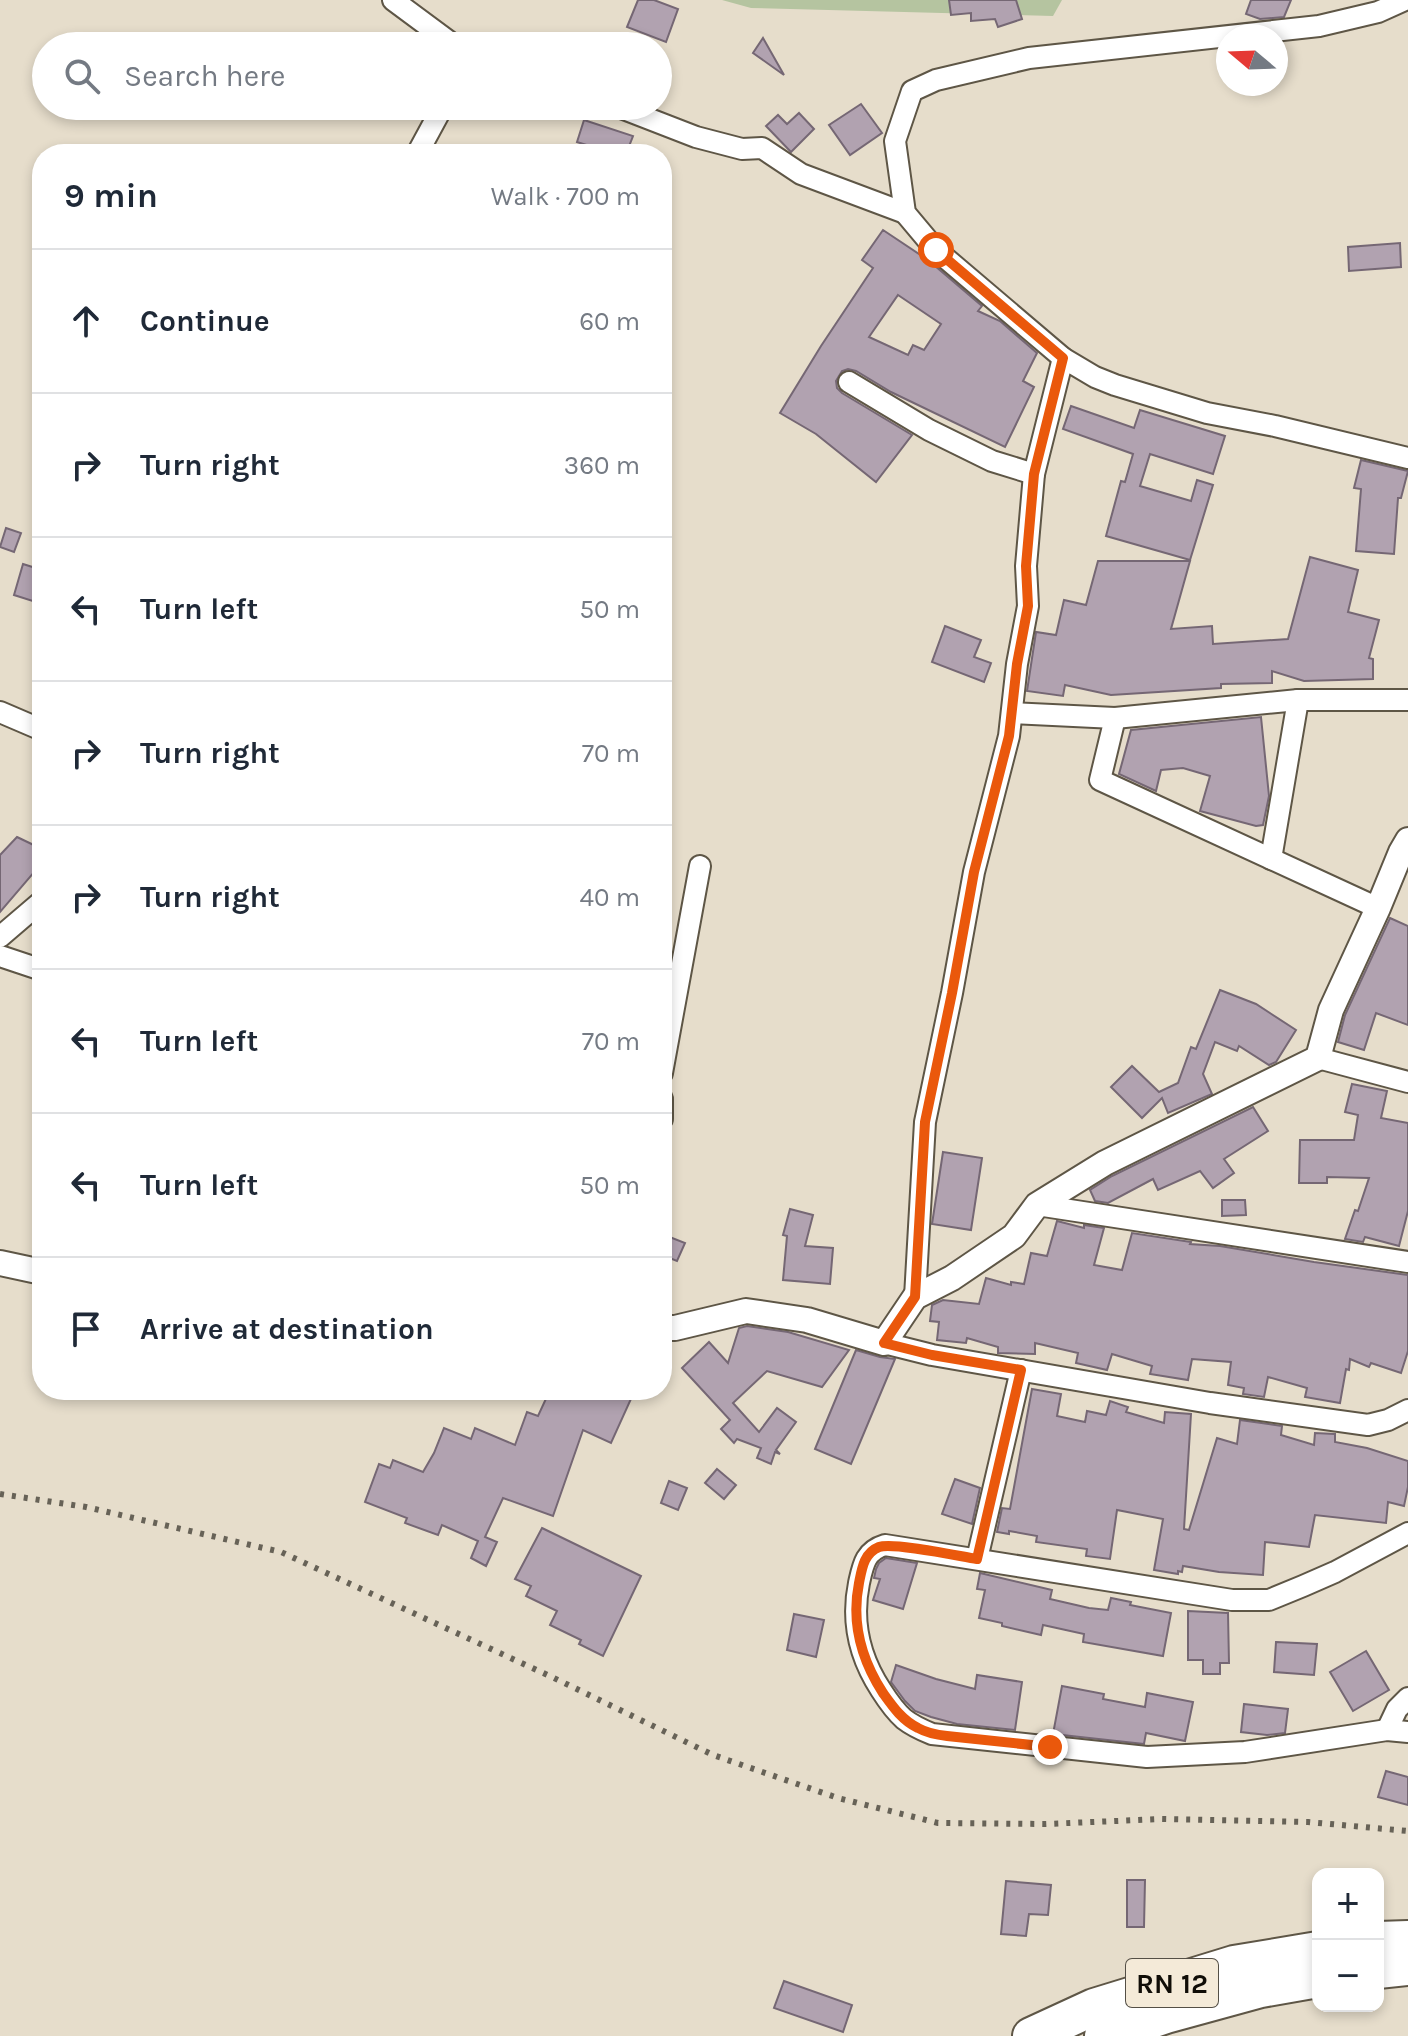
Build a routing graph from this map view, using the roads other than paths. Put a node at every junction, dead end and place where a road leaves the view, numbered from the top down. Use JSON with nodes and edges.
{"nodes":[{"id":1,"x":393,"y":0,"type":"edge"},
{"id":2,"x":1405,"y":0,"type":"edge"},
{"id":3,"x":436,"y":32,"type":"edge"},
{"id":4,"x":435,"y":120,"type":"edge"},
{"id":5,"x":652,"y":120,"type":"edge"},
{"id":6,"x":422,"y":144,"type":"edge"},
{"id":7,"x":905,"y":213,"type":"junction"},
{"id":8,"x":1063,"y":358,"type":"junction"},
{"id":9,"x":849,"y":382,"type":"dead end"},
{"id":10,"x":1408,"y":458,"type":"edge"},
{"id":11,"x":1034,"y":474,"type":"junction"},
{"id":12,"x":1298,"y":700,"type":"junction"},
{"id":13,"x":1408,"y":700,"type":"edge"},
{"id":14,"x":0,"y":712,"type":"edge"},
{"id":15,"x":1012,"y":713,"type":"junction"},
{"id":16,"x":1115,"y":718,"type":"junction"},
{"id":17,"x":32,"y":726,"type":"edge"},
{"id":18,"x":1408,"y":840,"type":"edge"},
{"id":19,"x":1271,"y":859,"type":"junction"},
{"id":20,"x":700,"y":866,"type":"dead end"},
{"id":21,"x":1378,"y":908,"type":"junction"},
{"id":22,"x":32,"y":910,"type":"edge"},
{"id":23,"x":0,"y":937,"type":"edge"},
{"id":24,"x":0,"y":956,"type":"edge"},
{"id":25,"x":32,"y":967,"type":"edge"},
{"id":26,"x":672,"y":1019,"type":"edge"},
{"id":27,"x":1318,"y":1058,"type":"junction"},
{"id":28,"x":1408,"y":1082,"type":"edge"},
{"id":29,"x":1037,"y":1205,"type":"junction"},
{"id":30,"x":1408,"y":1262,"type":"edge"},
{"id":31,"x":0,"y":1263,"type":"edge"},
{"id":32,"x":32,"y":1270,"type":"edge"},
{"id":33,"x":915,"y":1297,"type":"junction"},
{"id":34,"x":672,"y":1328,"type":"edge"},
{"id":35,"x":884,"y":1343,"type":"junction"},
{"id":36,"x":1021,"y":1370,"type":"junction"},
{"id":37,"x":1408,"y":1410,"type":"edge"},
{"id":38,"x":1408,"y":1533,"type":"edge"},
{"id":39,"x":977,"y":1559,"type":"junction"},
{"id":40,"x":1408,"y":1698,"type":"edge"},
{"id":41,"x":1398,"y":1731,"type":"edge"},
{"id":42,"x":1408,"y":1939,"type":"edge"},
{"id":43,"x":1384,"y":1940,"type":"edge"},
{"id":44,"x":1312,"y":1951,"type":"edge"},
{"id":45,"x":1408,"y":1967,"type":"edge"},
{"id":46,"x":1384,"y":1969,"type":"edge"},
{"id":47,"x":1312,"y":1980,"type":"edge"},
{"id":48,"x":1031,"y":2036,"type":"edge"},
{"id":49,"x":1103,"y":2036,"type":"edge"}],
"edges":[{"from":1,"to":3,"type":"street"},
{"from":2,"to":7,"type":"street"},
{"from":4,"to":6,"type":"street"},
{"from":5,"to":7,"type":"street"},
{"from":7,"to":8,"type":"street"},
{"from":8,"to":10,"type":"street"},
{"from":8,"to":11,"type":"street"},
{"from":9,"to":11,"type":"street"},
{"from":11,"to":15,"type":"street"},
{"from":12,"to":13,"type":"street"},
{"from":12,"to":16,"type":"street"},
{"from":12,"to":19,"type":"street"},
{"from":14,"to":17,"type":"street"},
{"from":15,"to":16,"type":"street"},
{"from":15,"to":33,"type":"street"},
{"from":16,"to":19,"type":"street"},
{"from":18,"to":21,"type":"street"},
{"from":19,"to":21,"type":"street"},
{"from":20,"to":26,"type":"street"},
{"from":21,"to":27,"type":"street"},
{"from":22,"to":23,"type":"street"},
{"from":24,"to":25,"type":"street"},
{"from":27,"to":28,"type":"street"},
{"from":27,"to":29,"type":"street"},
{"from":29,"to":30,"type":"street"},
{"from":29,"to":33,"type":"street"},
{"from":31,"to":32,"type":"street"},
{"from":33,"to":35,"type":"street"},
{"from":34,"to":35,"type":"street"},
{"from":35,"to":36,"type":"street"},
{"from":36,"to":37,"type":"street"},
{"from":36,"to":39,"type":"street"},
{"from":38,"to":39,"type":"street"},
{"from":39,"to":41,"type":"street"},
{"from":40,"to":41,"type":"street"},
{"from":42,"to":43,"type":"highway"},
{"from":44,"to":48,"type":"highway","number":"RN 12"},
{"from":45,"to":46,"type":"highway"},
{"from":47,"to":49,"type":"highway","number":"RN 12"}]}
